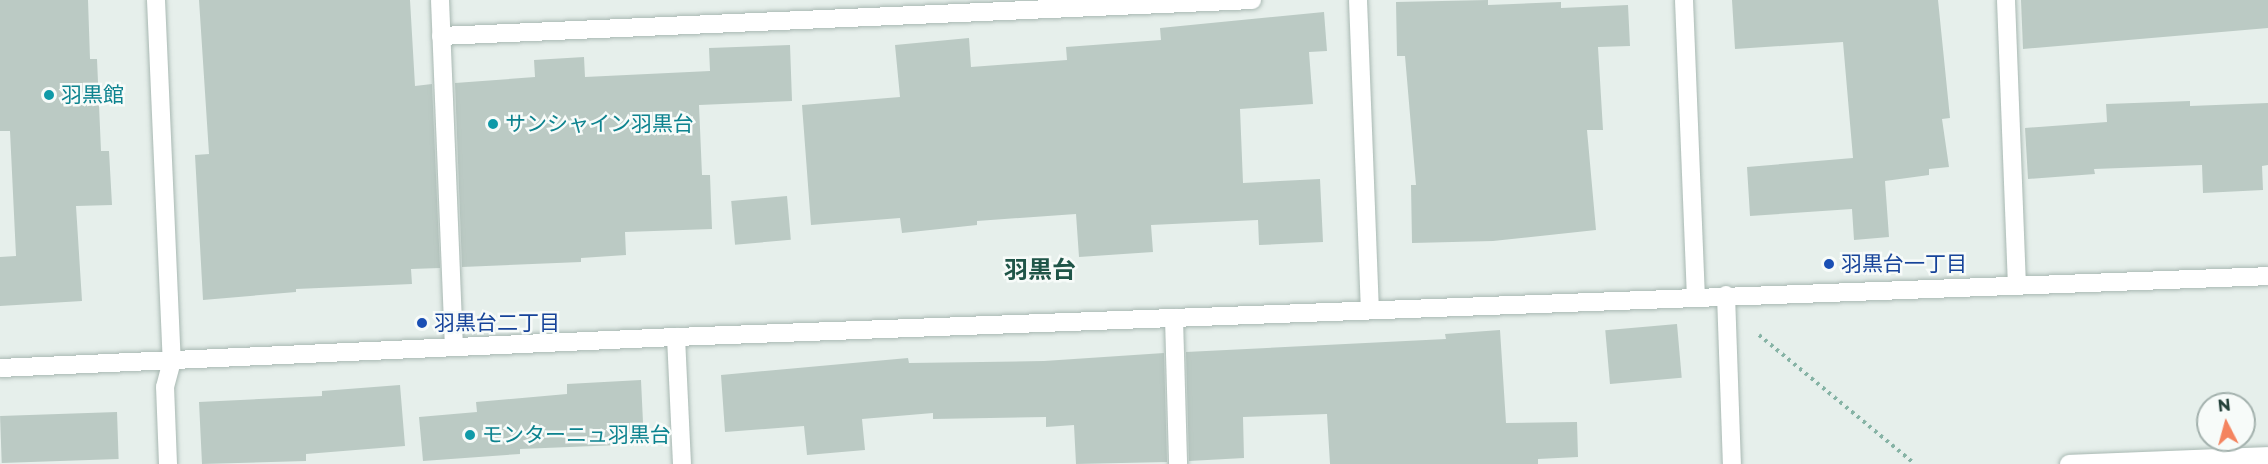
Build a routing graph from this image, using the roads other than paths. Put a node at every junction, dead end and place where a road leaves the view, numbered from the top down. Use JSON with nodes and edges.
{"nodes":[{"id":1,"x":156,"y":0,"type":"edge"},
{"id":2,"x":440,"y":0,"type":"edge"},
{"id":3,"x":1252,"y":0,"type":"edge"},
{"id":4,"x":1358,"y":0,"type":"edge"},
{"id":5,"x":1684,"y":0,"type":"edge"},
{"id":6,"x":2006,"y":0,"type":"edge"},
{"id":7,"x":441,"y":36,"type":"junction"},
{"id":8,"x":2268,"y":276,"type":"edge"},
{"id":9,"x":2017,"y":286,"type":"junction"},
{"id":10,"x":1726,"y":295,"type":"junction"},
{"id":11,"x":1696,"y":296,"type":"junction"},
{"id":12,"x":1370,"y":309,"type":"junction"},
{"id":13,"x":1174,"y":318,"type":"junction"},
{"id":14,"x":676,"y":337,"type":"junction"},
{"id":15,"x":454,"y":347,"type":"junction"},
{"id":16,"x":172,"y":362,"type":"junction"},
{"id":17,"x":0,"y":368,"type":"edge"},
{"id":18,"x":2268,"y":456,"type":"edge"},
{"id":19,"x":168,"y":464,"type":"edge"},
{"id":20,"x":682,"y":464,"type":"edge"},
{"id":21,"x":1178,"y":464,"type":"edge"},
{"id":22,"x":1732,"y":464,"type":"edge"},
{"id":23,"x":2069,"y":464,"type":"edge"}],
"edges":[{"from":1,"to":16,"type":"street"},
{"from":2,"to":7,"type":"street"},
{"from":3,"to":7,"type":"street"},
{"from":4,"to":12,"type":"street"},
{"from":5,"to":11,"type":"street"},
{"from":6,"to":9,"type":"street"},
{"from":7,"to":15,"type":"street"},
{"from":8,"to":9,"type":"street"},
{"from":9,"to":10,"type":"street"},
{"from":10,"to":11,"type":"street"},
{"from":10,"to":22,"type":"street"},
{"from":11,"to":12,"type":"street"},
{"from":12,"to":13,"type":"street"},
{"from":13,"to":14,"type":"street"},
{"from":13,"to":21,"type":"street"},
{"from":14,"to":15,"type":"street"},
{"from":14,"to":20,"type":"street"},
{"from":15,"to":16,"type":"street"},
{"from":16,"to":17,"type":"street"},
{"from":16,"to":19,"type":"street"},
{"from":18,"to":23,"type":"street"}]}
